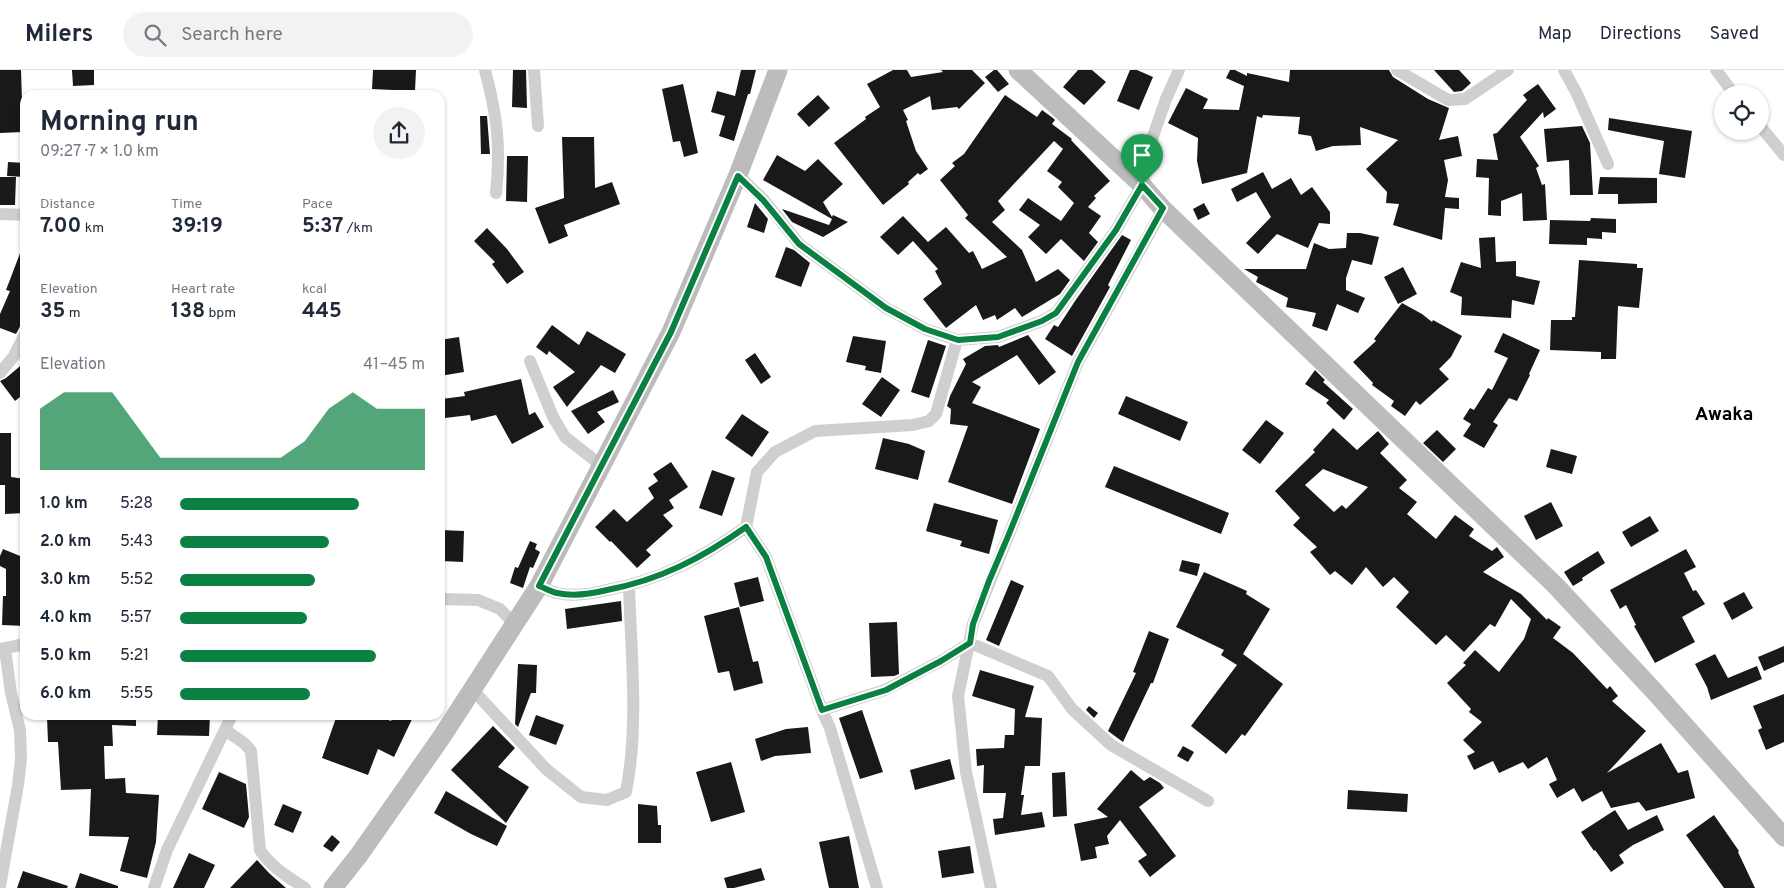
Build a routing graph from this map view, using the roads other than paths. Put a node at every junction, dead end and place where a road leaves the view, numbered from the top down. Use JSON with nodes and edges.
{"nodes":[{"id":1,"x":485,"y":70,"type":"edge"},
{"id":2,"x":534,"y":70,"type":"edge"},
{"id":3,"x":778,"y":70,"type":"edge"},
{"id":4,"x":1018,"y":70,"type":"edge"},
{"id":5,"x":1179,"y":70,"type":"edge"},
{"id":6,"x":1397,"y":70,"type":"edge"},
{"id":7,"x":1508,"y":70,"type":"edge"},
{"id":8,"x":1564,"y":70,"type":"edge"},
{"id":9,"x":1716,"y":70,"type":"edge"},
{"id":10,"x":1727,"y":85,"type":"edge"},
{"id":11,"x":538,"y":126,"type":"dead end"},
{"id":12,"x":1769,"y":137,"type":"edge"},
{"id":13,"x":1784,"y":155,"type":"edge"},
{"id":14,"x":1608,"y":164,"type":"dead end"},
{"id":15,"x":738,"y":176,"type":"junction"},
{"id":16,"x":1142,"y":185,"type":"junction"},
{"id":17,"x":496,"y":193,"type":"dead end"},
{"id":18,"x":1163,"y":208,"type":"junction"},
{"id":19,"x":0,"y":214,"type":"edge"},
{"id":20,"x":20,"y":215,"type":"edge"},
{"id":21,"x":958,"y":340,"type":"junction"},
{"id":22,"x":20,"y":344,"type":"edge"},
{"id":23,"x":530,"y":361,"type":"dead end"},
{"id":24,"x":0,"y":373,"type":"edge"},
{"id":25,"x":602,"y":466,"type":"junction"},
{"id":26,"x":746,"y":527,"type":"junction"},
{"id":27,"x":539,"y":586,"type":"junction"},
{"id":28,"x":630,"y":586,"type":"junction"},
{"id":29,"x":445,"y":599,"type":"edge"},
{"id":30,"x":514,"y":624,"type":"junction"},
{"id":31,"x":970,"y":643,"type":"junction"},
{"id":32,"x":20,"y":645,"type":"edge"},
{"id":33,"x":3,"y":649,"type":"edge"},
{"id":34,"x":472,"y":689,"type":"junction"},
{"id":35,"x":822,"y":710,"type":"junction"},
{"id":36,"x":230,"y":720,"type":"edge"},
{"id":37,"x":225,"y":730,"type":"junction"},
{"id":38,"x":1208,"y":801,"type":"dead end"},
{"id":39,"x":1784,"y":837,"type":"edge"},
{"id":40,"x":0,"y":886,"type":"edge"},
{"id":41,"x":154,"y":888,"type":"edge"},
{"id":42,"x":305,"y":888,"type":"edge"},
{"id":43,"x":333,"y":888,"type":"edge"},
{"id":44,"x":877,"y":888,"type":"edge"},
{"id":45,"x":992,"y":888,"type":"edge"}],
"edges":[{"from":1,"to":17,"type":"street"},
{"from":2,"to":11,"type":"street"},
{"from":3,"to":15,"type":"street"},
{"from":4,"to":16,"type":"street"},
{"from":5,"to":16,"type":"street"},
{"from":6,"to":7,"type":"street"},
{"from":8,"to":14,"type":"street"},
{"from":9,"to":10,"type":"street"},
{"from":12,"to":13,"type":"street"},
{"from":15,"to":21,"type":"street"},
{"from":15,"to":25,"type":"street"},
{"from":16,"to":18,"type":"street"},
{"from":16,"to":21,"type":"street"},
{"from":18,"to":31,"type":"street"},
{"from":18,"to":39,"type":"street"},
{"from":19,"to":20,"type":"street"},
{"from":21,"to":26,"type":"street"},
{"from":22,"to":24,"type":"street"},
{"from":23,"to":25,"type":"street"},
{"from":25,"to":27,"type":"street"},
{"from":26,"to":28,"type":"street"},
{"from":26,"to":35,"type":"street"},
{"from":27,"to":28,"type":"street"},
{"from":27,"to":30,"type":"street"},
{"from":28,"to":34,"type":"street"},
{"from":29,"to":30,"type":"street"},
{"from":30,"to":34,"type":"street"},
{"from":31,"to":35,"type":"street"},
{"from":31,"to":38,"type":"street"},
{"from":31,"to":45,"type":"street"},
{"from":32,"to":33,"type":"street"},
{"from":33,"to":40,"type":"street"},
{"from":34,"to":43,"type":"street"},
{"from":35,"to":44,"type":"street"},
{"from":36,"to":37,"type":"street"},
{"from":37,"to":41,"type":"street"},
{"from":37,"to":42,"type":"street"}]}
